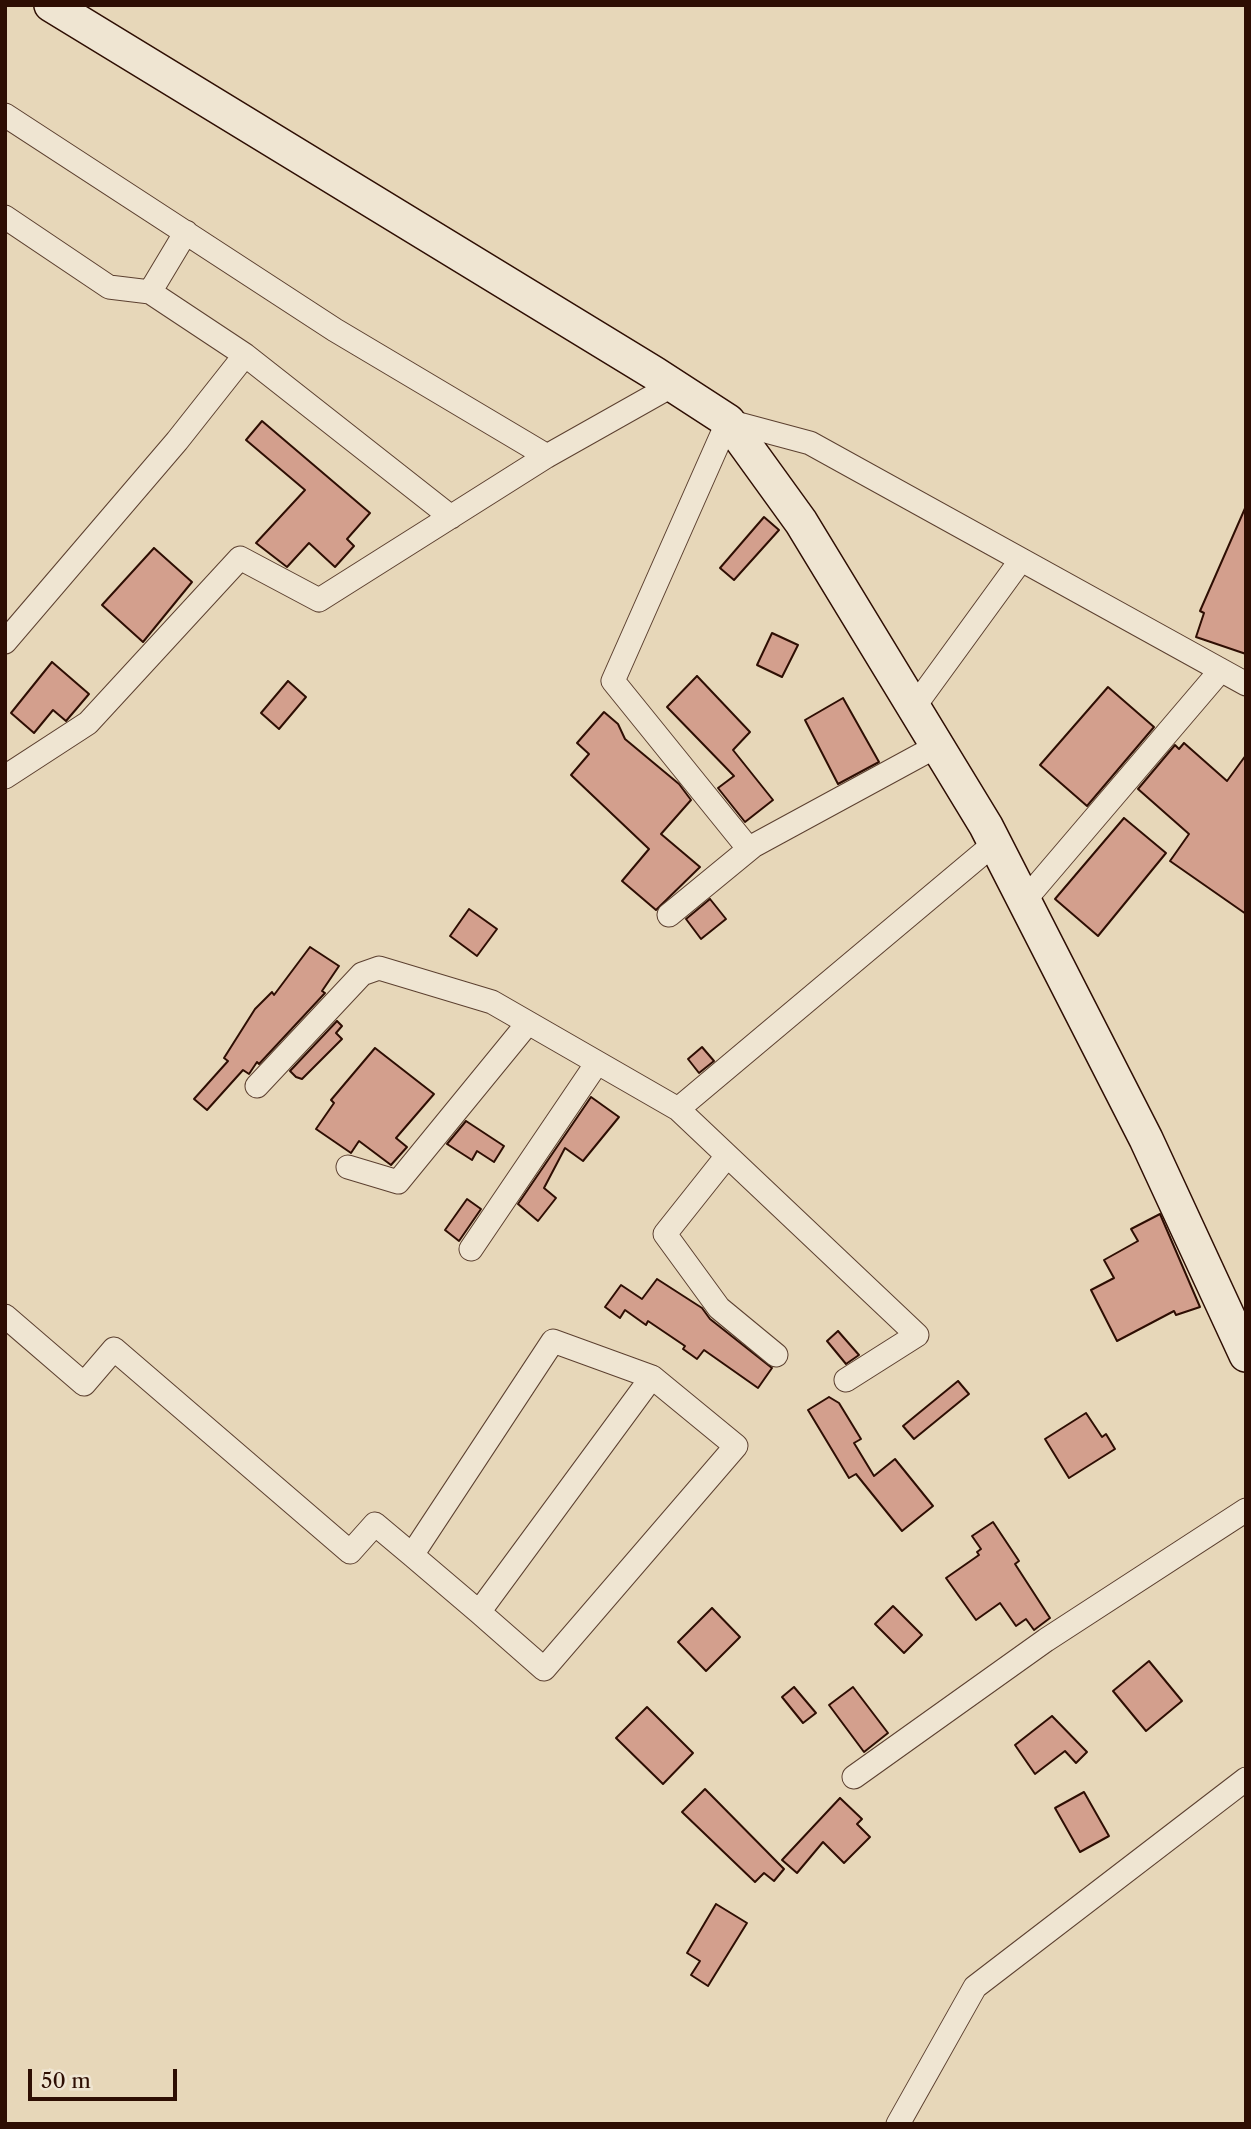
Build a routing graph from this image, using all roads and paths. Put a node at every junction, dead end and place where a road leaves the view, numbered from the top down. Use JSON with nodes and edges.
{"nodes":[{"id":1,"x":51,"y":5,"type":"edge"},
{"id":2,"x":5,"y":115,"type":"edge"},
{"id":3,"x":5,"y":217,"type":"edge"},
{"id":4,"x":186,"y":232,"type":"junction"},
{"id":5,"x":150,"y":292,"type":"junction"},
{"id":6,"x":245,"y":355,"type":"junction"},
{"id":7,"x":673,"y":385,"type":"junction"},
{"id":8,"x":728,"y":421,"type":"junction"},
{"id":9,"x":547,"y":456,"type":"junction"},
{"id":10,"x":451,"y":517,"type":"junction"},
{"id":11,"x":1021,"y":560,"type":"junction"},
{"id":12,"x":5,"y":642,"type":"edge"},
{"id":13,"x":1221,"y":670,"type":"junction"},
{"id":14,"x":1246,"y":684,"type":"edge"},
{"id":15,"x":914,"y":707,"type":"junction"},
{"id":16,"x":937,"y":746,"type":"junction"},
{"id":17,"x":5,"y":777,"type":"edge"},
{"id":18,"x":744,"y":843,"type":"dead end"},
{"id":19,"x":995,"y":843,"type":"junction"},
{"id":20,"x":1024,"y":901,"type":"junction"},
{"id":21,"x":669,"y":915,"type":"dead end"},
{"id":22,"x":528,"y":1023,"type":"junction"},
{"id":23,"x":597,"y":1063,"type":"junction"},
{"id":24,"x":257,"y":1086,"type":"dead end"},
{"id":25,"x":678,"y":1110,"type":"junction"},
{"id":26,"x":727,"y":1156,"type":"junction"},
{"id":27,"x":348,"y":1167,"type":"dead end"},
{"id":28,"x":471,"y":1249,"type":"dead end"},
{"id":29,"x":5,"y":1316,"type":"edge"},
{"id":30,"x":776,"y":1354,"type":"dead end"},
{"id":31,"x":1246,"y":1355,"type":"edge"},
{"id":32,"x":652,"y":1377,"type":"junction"},
{"id":33,"x":846,"y":1380,"type":"dead end"},
{"id":34,"x":1246,"y":1510,"type":"edge"},
{"id":35,"x":412,"y":1555,"type":"junction"},
{"id":36,"x":478,"y":1612,"type":"junction"},
{"id":37,"x":854,"y":1777,"type":"dead end"},
{"id":38,"x":1246,"y":1779,"type":"edge"},
{"id":39,"x":898,"y":2124,"type":"edge"}],
"edges":[{"from":1,"to":7,"type":"street"},
{"from":2,"to":4,"type":"street"},
{"from":3,"to":5,"type":"street"},
{"from":4,"to":5,"type":"street"},
{"from":4,"to":9,"type":"street"},
{"from":5,"to":6,"type":"street"},
{"from":6,"to":10,"type":"street"},
{"from":6,"to":12,"type":"street"},
{"from":7,"to":8,"type":"street"},
{"from":7,"to":9,"type":"street"},
{"from":8,"to":11,"type":"street"},
{"from":8,"to":15,"type":"street"},
{"from":8,"to":18,"type":"street"},
{"from":9,"to":10,"type":"street"},
{"from":10,"to":17,"type":"street"},
{"from":11,"to":13,"type":"street"},
{"from":11,"to":15,"type":"street"},
{"from":13,"to":14,"type":"street"},
{"from":13,"to":20,"type":"street"},
{"from":15,"to":16,"type":"street"},
{"from":16,"to":19,"type":"street"},
{"from":16,"to":21,"type":"street"},
{"from":19,"to":20,"type":"street"},
{"from":19,"to":25,"type":"street"},
{"from":20,"to":31,"type":"street"},
{"from":22,"to":23,"type":"street"},
{"from":22,"to":24,"type":"street"},
{"from":22,"to":27,"type":"street"},
{"from":23,"to":25,"type":"street"},
{"from":23,"to":28,"type":"street"},
{"from":25,"to":26,"type":"street"},
{"from":26,"to":30,"type":"street"},
{"from":26,"to":33,"type":"street"},
{"from":29,"to":35,"type":"street"},
{"from":32,"to":35,"type":"street"},
{"from":32,"to":36,"type":"street"},
{"from":32,"to":36,"type":"street"},
{"from":34,"to":37,"type":"street"},
{"from":35,"to":36,"type":"street"},
{"from":38,"to":39,"type":"street"}]}
